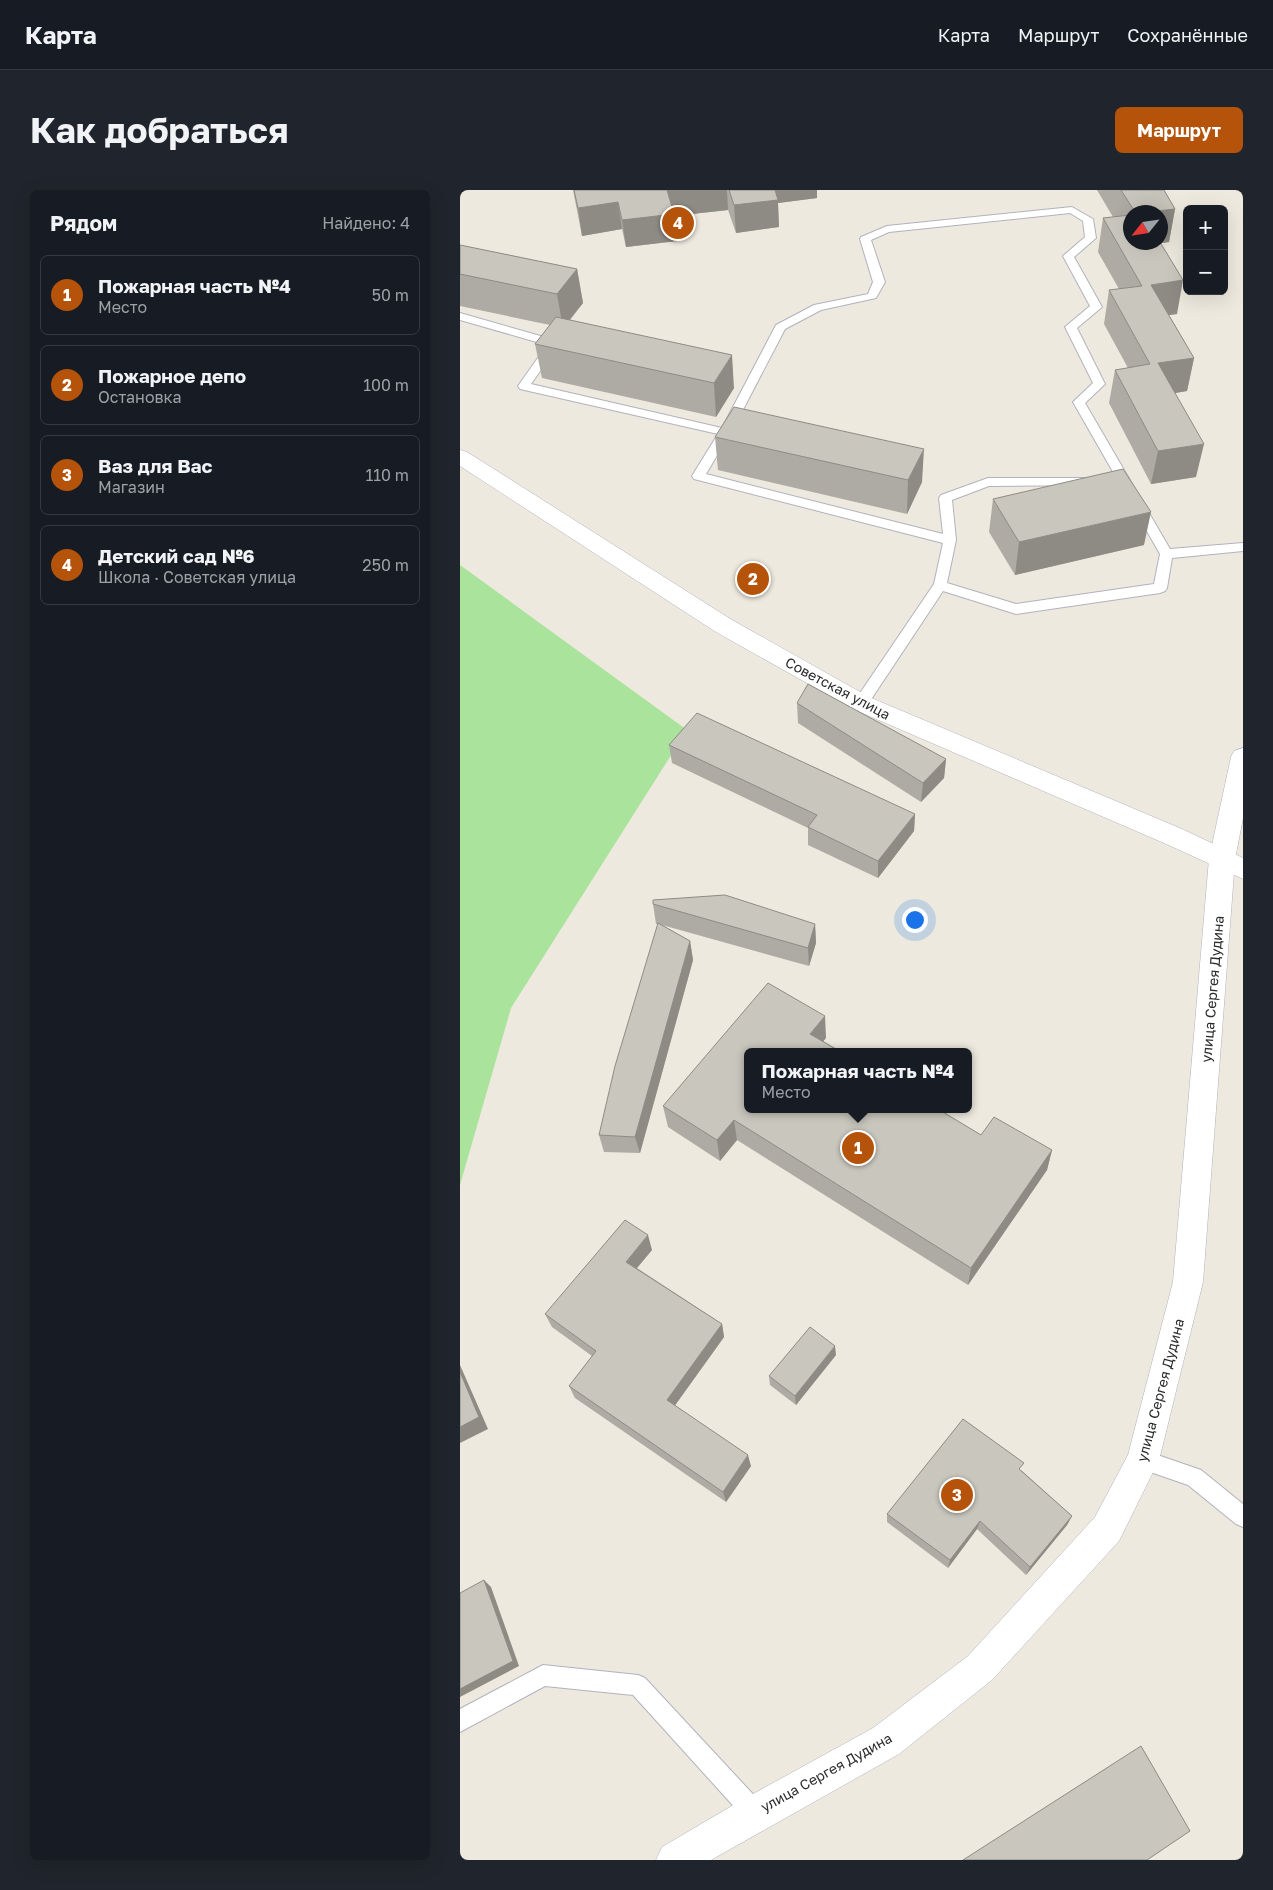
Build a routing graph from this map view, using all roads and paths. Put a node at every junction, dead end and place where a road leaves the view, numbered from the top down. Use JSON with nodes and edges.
{"nodes":[{"id":1,"x":460,"y":316,"type":"edge"},
{"id":2,"x":725,"y":432,"type":"junction"},
{"id":3,"x":460,"y":457,"type":"edge"},
{"id":4,"x":1095,"y":482,"type":"edge"},
{"id":5,"x":950,"y":540,"type":"junction"},
{"id":6,"x":1243,"y":547,"type":"edge"},
{"id":7,"x":1166,"y":554,"type":"junction"},
{"id":8,"x":940,"y":586,"type":"junction"},
{"id":9,"x":861,"y":703,"type":"junction"},
{"id":10,"x":1243,"y":757,"type":"edge"},
{"id":11,"x":1232,"y":864,"type":"edge"},
{"id":12,"x":1143,"y":1460,"type":"junction"},
{"id":13,"x":1243,"y":1516,"type":"edge"},
{"id":14,"x":460,"y":1721,"type":"edge"},
{"id":15,"x":755,"y":1813,"type":"junction"},
{"id":16,"x":675,"y":1860,"type":"edge"}],
"edges":[{"from":1,"to":2,"type":"lane"},
{"from":2,"to":5,"type":"lane"},
{"from":2,"to":7,"type":"lane"},
{"from":3,"to":9,"type":"street","name":"Советская улица"},
{"from":4,"to":5,"type":"lane"},
{"from":5,"to":8,"type":"lane"},
{"from":6,"to":7,"type":"lane"},
{"from":7,"to":8,"type":"lane"},
{"from":8,"to":9,"type":"lane"},
{"from":9,"to":11,"type":"street","name":"Советская улица"},
{"from":10,"to":11,"type":"street","name":"улица Сергея Дудина"},
{"from":11,"to":12,"type":"street","name":"улица Сергея Дудина"},
{"from":12,"to":13,"type":"lane"},
{"from":12,"to":15,"type":"street","name":"улица Сергея Дудина"},
{"from":14,"to":15,"type":"lane"},
{"from":15,"to":16,"type":"street","name":"улица Сергея Дудина"}]}
